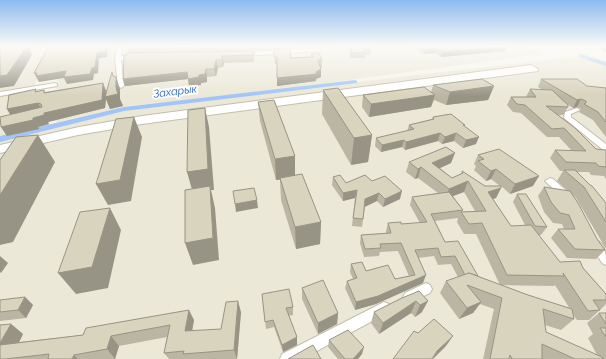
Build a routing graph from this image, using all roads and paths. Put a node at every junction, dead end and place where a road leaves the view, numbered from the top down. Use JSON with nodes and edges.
{"nodes":[{"id":1,"x":119,"y":63,"type":"edge"},
{"id":2,"x":55,"y":85,"type":"dead end"},
{"id":3,"x":121,"y":86,"type":"dead end"},
{"id":4,"x":0,"y":94,"type":"edge"},
{"id":5,"x":577,"y":110,"type":"dead end"},
{"id":6,"x":0,"y":147,"type":"edge"},
{"id":7,"x":606,"y":148,"type":"edge"},
{"id":8,"x":0,"y":151,"type":"edge"},
{"id":9,"x":550,"y":181,"type":"dead end"},
{"id":10,"x":574,"y":204,"type":"edge"},
{"id":11,"x":590,"y":234,"type":"edge"},
{"id":12,"x":606,"y":260,"type":"edge"},
{"id":13,"x":426,"y":289,"type":"dead end"},
{"id":14,"x":287,"y":359,"type":"edge"}],
"edges":[{"from":1,"to":3,"type":"street"},
{"from":2,"to":4,"type":"street"},
{"from":5,"to":7,"type":"street"},
{"from":6,"to":8,"type":"street"},
{"from":9,"to":10,"type":"street"},
{"from":11,"to":12,"type":"street"},
{"from":13,"to":14,"type":"street"}]}
